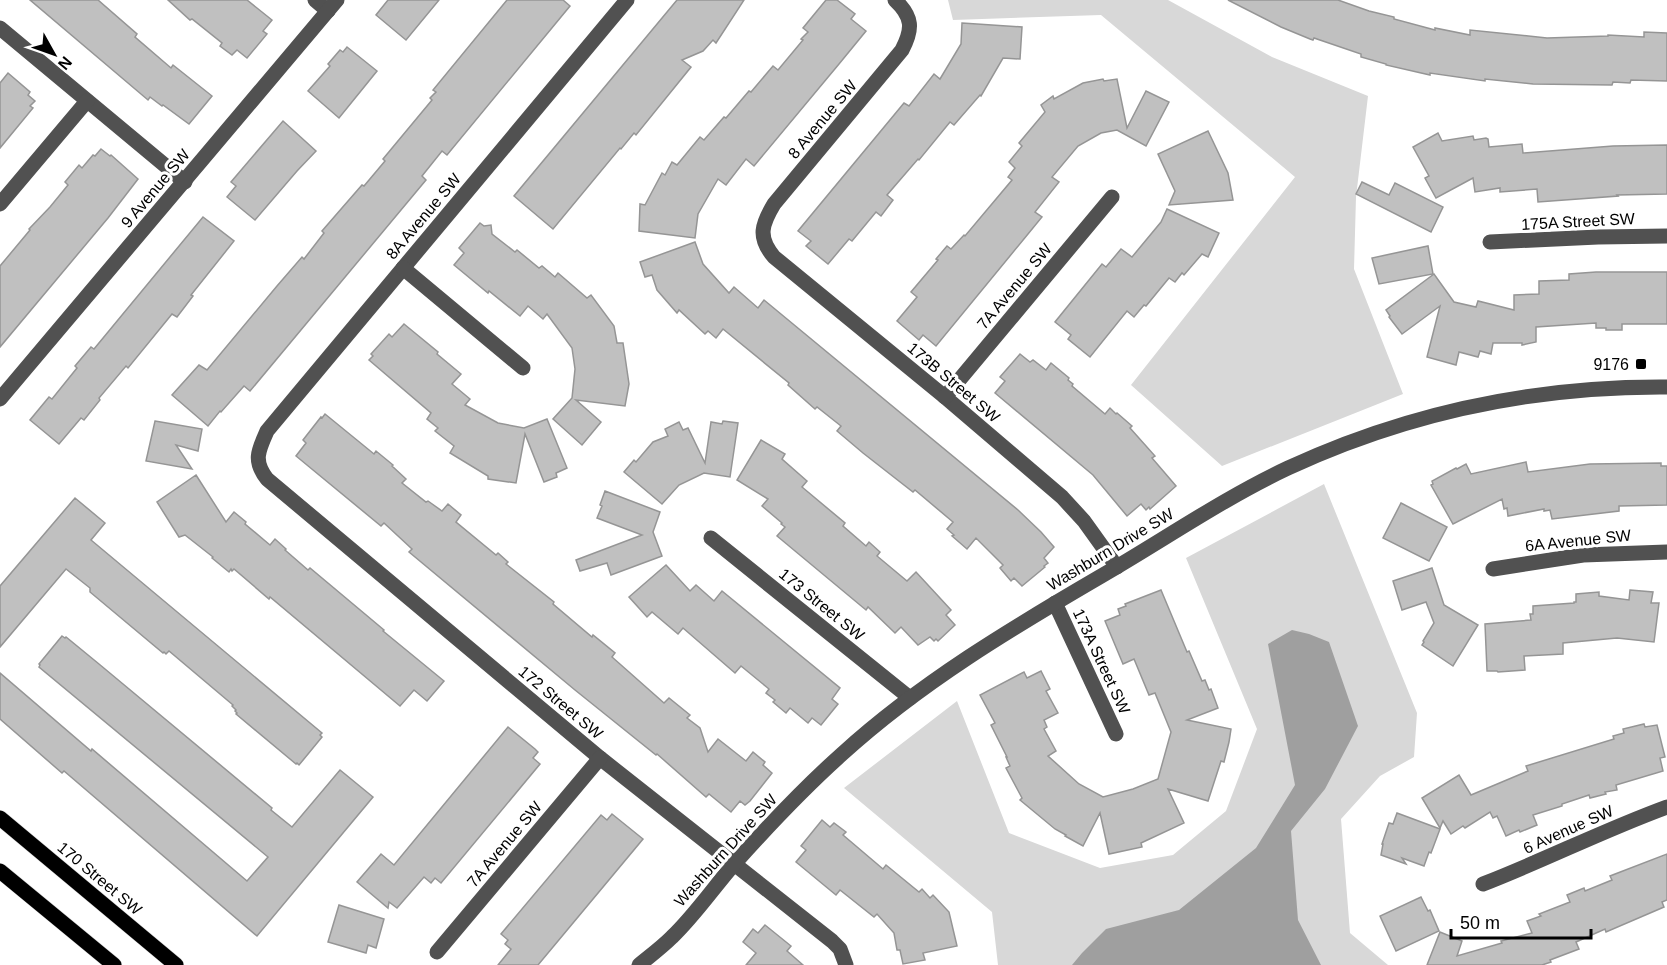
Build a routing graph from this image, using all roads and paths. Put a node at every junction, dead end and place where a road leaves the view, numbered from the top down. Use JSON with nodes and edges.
{"nodes":[{"id":1,"x":315,"y":0,"type":"edge"},
{"id":2,"x":627,"y":0,"type":"edge"},
{"id":3,"x":895,"y":0,"type":"edge"},
{"id":4,"x":332,"y":5,"type":"edge"},
{"id":5,"x":0,"y":28,"type":"edge"},
{"id":6,"x":87,"y":101,"type":"junction"},
{"id":7,"x":185,"y":182,"type":"junction"},
{"id":8,"x":1112,"y":197,"type":"dead end"},
{"id":9,"x":0,"y":204,"type":"edge"},
{"id":10,"x":762,"y":233,"type":"joint"},
{"id":11,"x":1667,"y":236,"type":"edge"},
{"id":12,"x":1490,"y":242,"type":"dead end"},
{"id":13,"x":403,"y":268,"type":"junction"},
{"id":14,"x":523,"y":368,"type":"dead end"},
{"id":15,"x":1667,"y":387,"type":"edge"},
{"id":16,"x":945,"y":397,"type":"junction"},
{"id":17,"x":0,"y":399,"type":"edge"},
{"id":18,"x":258,"y":461,"type":"joint"},
{"id":19,"x":711,"y":538,"type":"dead end"},
{"id":20,"x":1667,"y":552,"type":"edge"},
{"id":21,"x":1117,"y":567,"type":"junction"},
{"id":22,"x":1493,"y":569,"type":"dead end"},
{"id":23,"x":1055,"y":603,"type":"junction"},
{"id":24,"x":910,"y":698,"type":"junction"},
{"id":25,"x":1116,"y":734,"type":"dead end"},
{"id":26,"x":600,"y":758,"type":"junction"},
{"id":27,"x":1667,"y":807,"type":"edge"},
{"id":28,"x":0,"y":818,"type":"edge"},
{"id":29,"x":735,"y":863,"type":"junction"},
{"id":30,"x":0,"y":871,"type":"edge"},
{"id":31,"x":1483,"y":884,"type":"dead end"},
{"id":32,"x":673,"y":936,"type":"junction"},
{"id":33,"x":437,"y":952,"type":"dead end"},
{"id":34,"x":114,"y":965,"type":"edge"},
{"id":35,"x":176,"y":965,"type":"edge"},
{"id":36,"x":639,"y":965,"type":"edge"},
{"id":37,"x":658,"y":965,"type":"edge"},
{"id":38,"x":846,"y":965,"type":"edge"}],
"edges":[{"from":1,"to":4,"type":"street"},
{"from":2,"to":13,"type":"street","name":"8A Avenue SW"},
{"from":3,"to":10,"type":"street","name":"8 Avenue SW"},
{"from":4,"to":7,"type":"street","name":"9 Avenue SW"},
{"from":5,"to":6,"type":"street"},
{"from":6,"to":7,"type":"street"},
{"from":6,"to":9,"type":"street"},
{"from":7,"to":17,"type":"street","name":"9 Avenue SW"},
{"from":8,"to":16,"type":"street","name":"7A Avenue SW"},
{"from":10,"to":16,"type":"street","name":"173B Street SW"},
{"from":11,"to":12,"type":"street","name":"175A Street SW"},
{"from":13,"to":14,"type":"street"},
{"from":13,"to":18,"type":"street","name":"8A Avenue SW"},
{"from":15,"to":21,"type":"street","name":"Washburn Drive SW"},
{"from":16,"to":21,"type":"street","name":"173B Street SW"},
{"from":18,"to":26,"type":"street","name":"172 Street SW"},
{"from":19,"to":24,"type":"street","name":"173 Street SW"},
{"from":20,"to":22,"type":"street","name":"6A Avenue SW"},
{"from":21,"to":23,"type":"street","name":"Washburn Drive SW"},
{"from":23,"to":24,"type":"street","name":"Washburn Drive SW"},
{"from":23,"to":25,"type":"street","name":"173A Street SW"},
{"from":24,"to":29,"type":"street","name":"Washburn Drive SW"},
{"from":26,"to":29,"type":"street","name":"172 Street SW"},
{"from":26,"to":33,"type":"street","name":"7A Avenue SW"},
{"from":27,"to":31,"type":"street","name":"6 Avenue SW"},
{"from":28,"to":35,"type":"main road","name":"170 Street SW"},
{"from":29,"to":32,"type":"street","name":"Washburn Drive SW"},
{"from":29,"to":38,"type":"street","name":"172 Street SW"},
{"from":30,"to":34,"type":"main road"},
{"from":32,"to":36,"type":"street","name":"Washburn Drive SW"},
{"from":32,"to":37,"type":"street","name":"Washburn Drive SW"}]}
